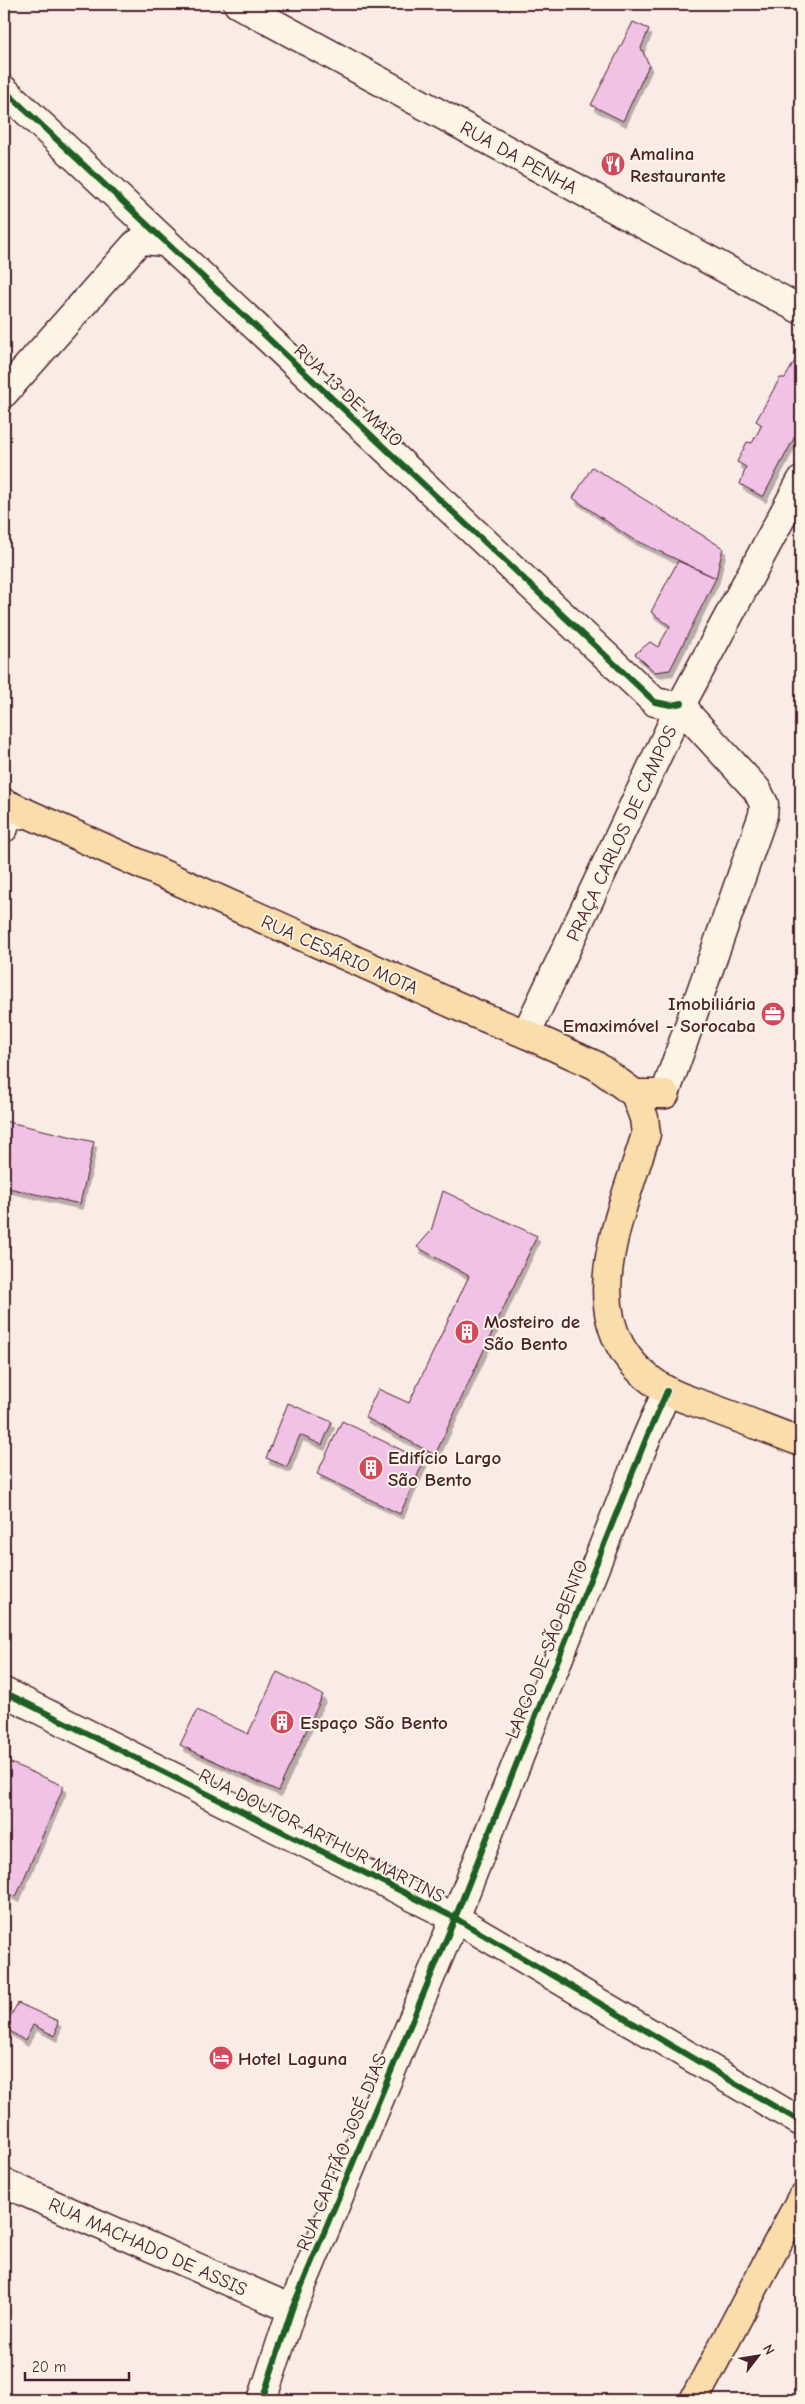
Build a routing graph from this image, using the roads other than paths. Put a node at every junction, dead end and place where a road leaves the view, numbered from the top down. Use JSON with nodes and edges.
{"nodes":[{"id":1,"x":238,"y":4,"type":"edge"},
{"id":2,"x":4,"y":90,"type":"edge"},
{"id":3,"x":164,"y":242,"type":"junction"},
{"id":4,"x":801,"y":310,"type":"edge"},
{"id":5,"x":4,"y":393,"type":"edge"},
{"id":6,"x":801,"y":481,"type":"edge"},
{"id":7,"x":682,"y":703,"type":"junction"},
{"id":8,"x":11,"y":815,"type":"edge"},
{"id":9,"x":526,"y":1034,"type":"junction"},
{"id":10,"x":635,"y":1094,"type":"junction"},
{"id":11,"x":665,"y":1094,"type":"joint"},
{"id":12,"x":668,"y":1391,"type":"junction"},
{"id":13,"x":801,"y":1442,"type":"edge"},
{"id":14,"x":4,"y":1692,"type":"edge"},
{"id":15,"x":454,"y":1918,"type":"junction"},
{"id":16,"x":801,"y":2122,"type":"edge"},
{"id":17,"x":4,"y":2183,"type":"edge"},
{"id":18,"x":801,"y":2199,"type":"edge"},
{"id":19,"x":292,"y":2309,"type":"junction"},
{"id":20,"x":262,"y":2400,"type":"edge"},
{"id":21,"x":694,"y":2400,"type":"edge"}],
"edges":[{"from":1,"to":4,"type":"street","name":"RUA DA PENHA"},
{"from":2,"to":3,"type":"street","name":"RUA 13 DE MAIO"},
{"from":3,"to":5,"type":"street"},
{"from":3,"to":7,"type":"street","name":"RUA 13 DE MAIO"},
{"from":6,"to":7,"type":"street"},
{"from":7,"to":9,"type":"street","name":"PRAÇA CARLOS DE CAMPOS"},
{"from":7,"to":11,"type":"street","name":"PRAÇA CARLOS DE CAMPOS"},
{"from":8,"to":9,"type":"main road","name":"RUA CESÁRIO MOTA"},
{"from":9,"to":10,"type":"main road","name":"RUA CESÁRIO MOTA"},
{"from":10,"to":11,"type":"main road"},
{"from":10,"to":12,"type":"main road"},
{"from":12,"to":13,"type":"main road"},
{"from":12,"to":15,"type":"street","name":"LARGO DE SÃO BENTO"},
{"from":14,"to":15,"type":"street","name":"RUA DOUTOR ARTHUR MARTINS"},
{"from":15,"to":16,"type":"street","name":"RUA DOUTOR ARTHUR MARTINS"},
{"from":15,"to":19,"type":"street","name":"RUA CAPITÃO JOSÉ DIAS"},
{"from":17,"to":19,"type":"street","name":"RUA MACHADO DE ASSIS"},
{"from":18,"to":21,"type":"main road"},
{"from":19,"to":20,"type":"street","name":"RUA CAPITÃO JOSÉ DIAS"}]}
